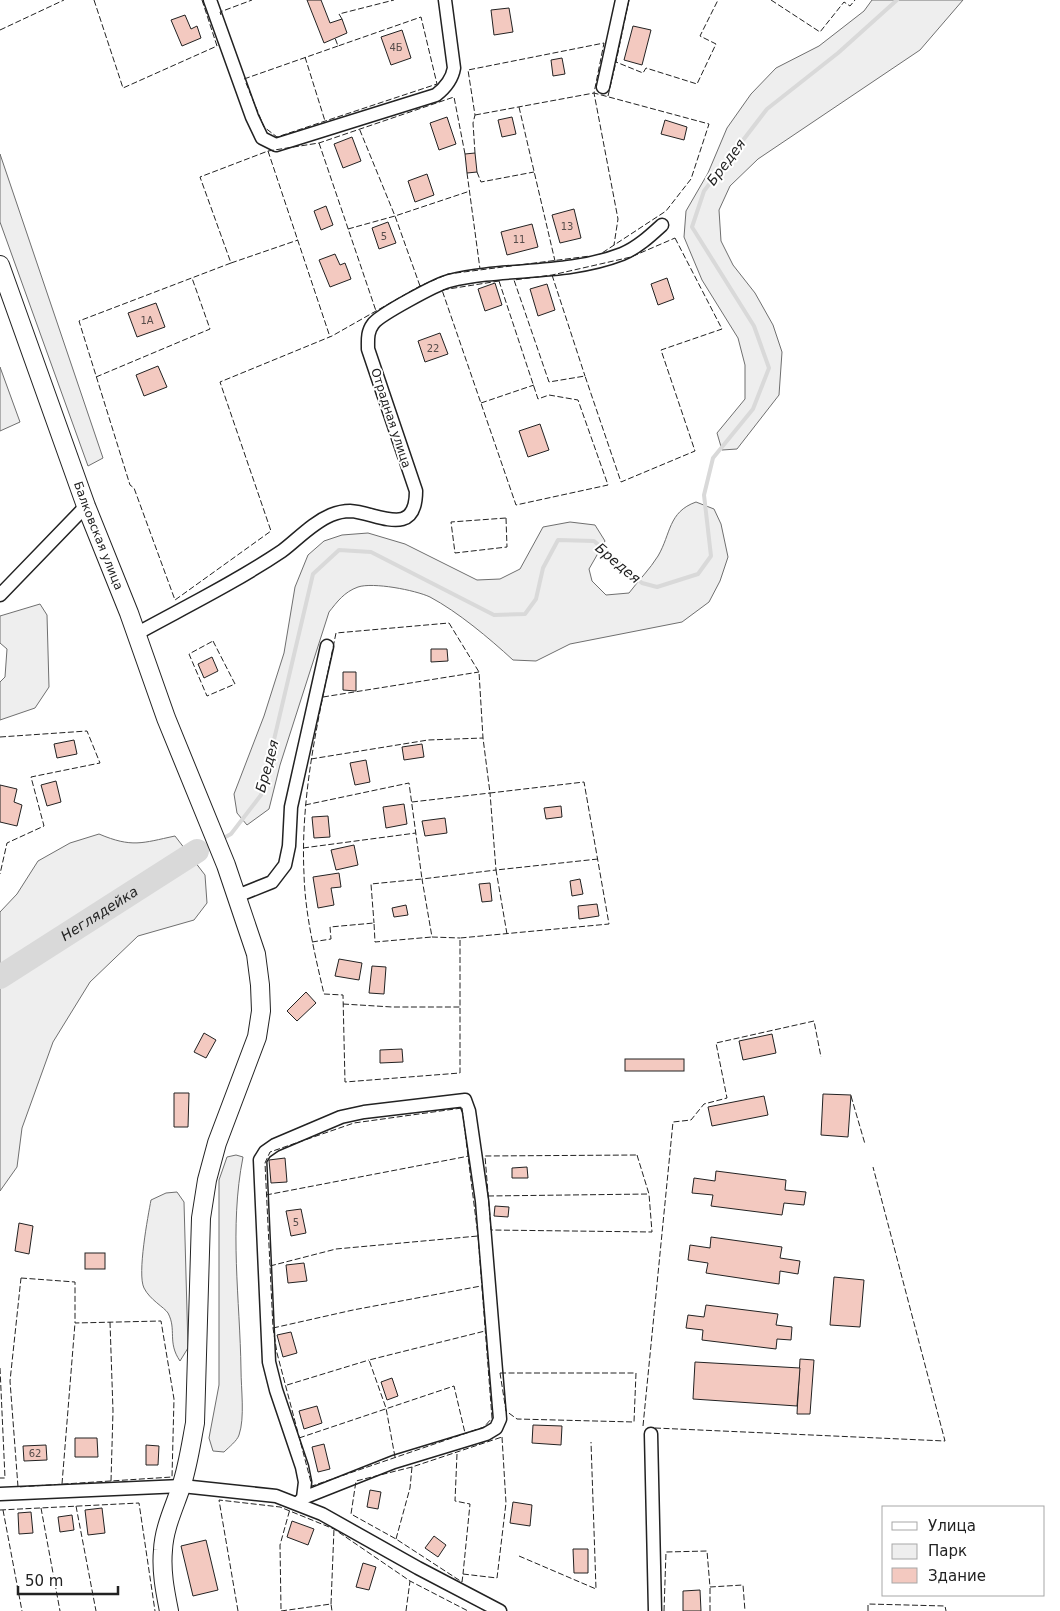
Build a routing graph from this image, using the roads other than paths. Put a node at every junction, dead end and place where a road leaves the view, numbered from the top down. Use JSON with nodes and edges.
{"nodes":[{"id":1,"x":210,"y":0,"type":"edge"},
{"id":2,"x":445,"y":0,"type":"edge"},
{"id":3,"x":622,"y":0,"type":"edge"},
{"id":4,"x":603,"y":87,"type":"dead end"},
{"id":5,"x":662,"y":225,"type":"dead end"},
{"id":6,"x":2,"y":275,"type":"edge"},
{"id":7,"x":86,"y":506,"type":"junction"},
{"id":8,"x":0,"y":595,"type":"edge"},
{"id":9,"x":136,"y":634,"type":"junction"},
{"id":10,"x":326,"y":646,"type":"dead end"},
{"id":11,"x":237,"y":896,"type":"junction"},
{"id":12,"x":651,"y":1434,"type":"dead end"},
{"id":13,"x":182,"y":1486,"type":"junction"},
{"id":14,"x":0,"y":1494,"type":"edge"},
{"id":15,"x":301,"y":1500,"type":"junction"},
{"id":16,"x":169,"y":1611,"type":"edge"},
{"id":17,"x":500,"y":1611,"type":"edge"},
{"id":18,"x":655,"y":1611,"type":"edge"}],
"edges":[{"from":1,"to":2,"type":"street"},
{"from":3,"to":4,"type":"street"},
{"from":5,"to":9,"type":"street","name":"Отрадная улица"},
{"from":6,"to":7,"type":"main road","name":"Балковская улица"},
{"from":7,"to":8,"type":"street"},
{"from":7,"to":9,"type":"main road","name":"Балковская улица"},
{"from":9,"to":11,"type":"main road","name":"Балковская улица"},
{"from":10,"to":11,"type":"street"},
{"from":11,"to":13,"type":"main road","name":"Балковская улица"},
{"from":12,"to":18,"type":"street"},
{"from":13,"to":14,"type":"street"},
{"from":13,"to":15,"type":"street"},
{"from":13,"to":16,"type":"main road","name":"Балковская улица"},
{"from":15,"to":15,"type":"street"},
{"from":15,"to":17,"type":"street"}]}
